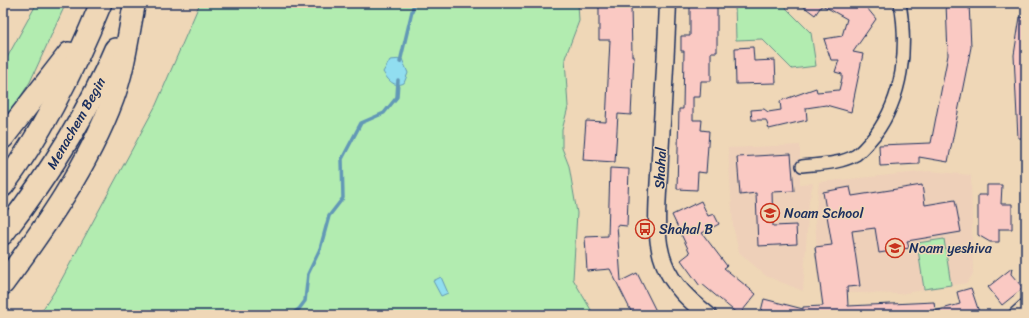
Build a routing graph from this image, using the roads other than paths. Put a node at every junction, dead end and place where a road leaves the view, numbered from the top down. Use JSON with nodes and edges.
{"nodes":[{"id":1,"x":668,"y":3,"type":"edge"},
{"id":2,"x":900,"y":3,"type":"edge"},
{"id":3,"x":134,"y":5,"type":"edge"},
{"id":4,"x":99,"y":8,"type":"edge"},
{"id":5,"x":3,"y":138,"type":"edge"},
{"id":6,"x":802,"y":166,"type":"dead end"},
{"id":7,"x":3,"y":186,"type":"edge"},
{"id":8,"x":3,"y":234,"type":"edge"},
{"id":9,"x":3,"y":284,"type":"edge"},
{"id":10,"x":1026,"y":307,"type":"edge"},
{"id":11,"x":708,"y":315,"type":"edge"},
{"id":12,"x":1017,"y":315,"type":"edge"}],
"edges":[{"from":1,"to":11,"type":"street","name":"Shahal"},
{"from":2,"to":6,"type":"street"},
{"from":3,"to":8,"type":"highway","name":"Menachem Begin"},
{"from":3,"to":9,"type":"highway"},
{"from":4,"to":5,"type":"highway"},
{"from":4,"to":7,"type":"highway","name":"Menachem Begin"},
{"from":10,"to":12,"type":"street"}]}
